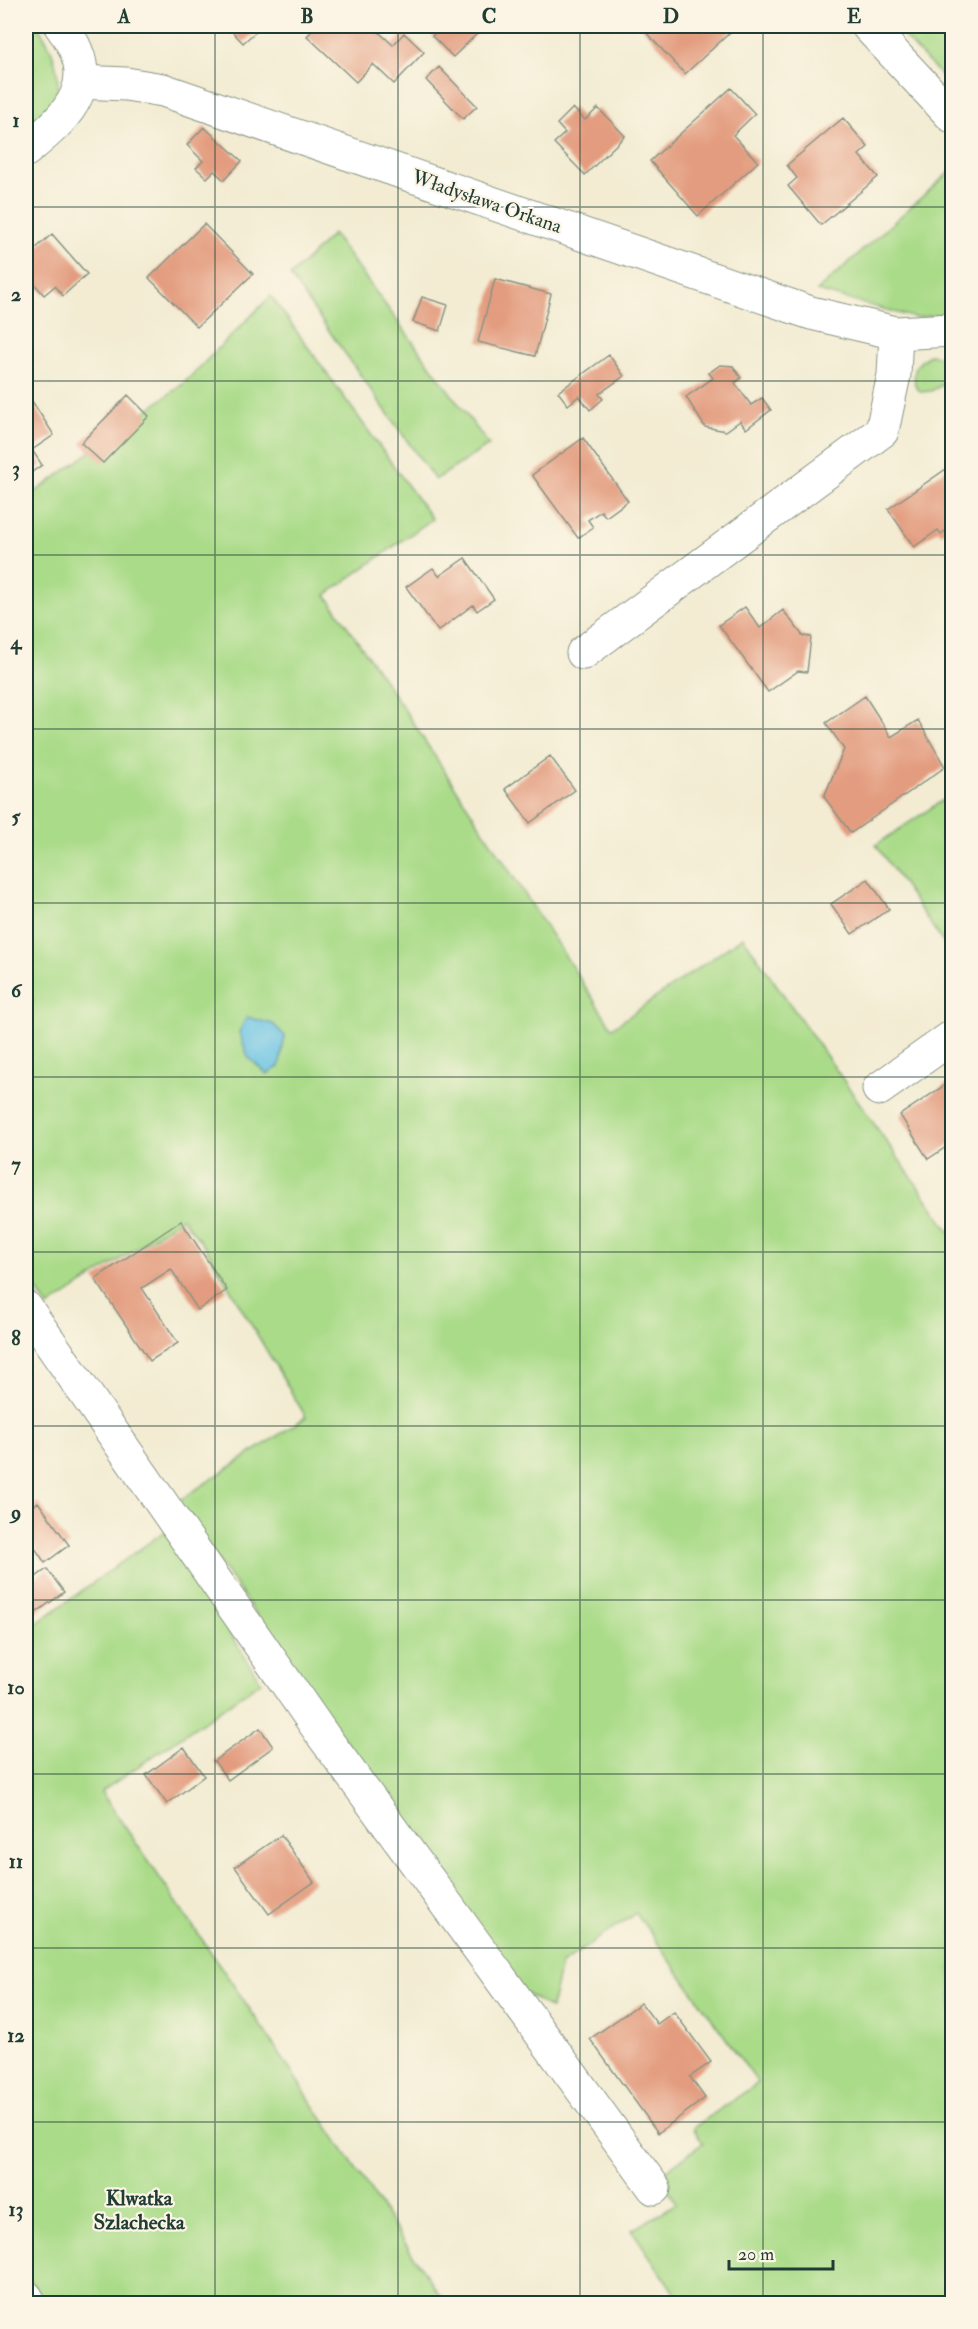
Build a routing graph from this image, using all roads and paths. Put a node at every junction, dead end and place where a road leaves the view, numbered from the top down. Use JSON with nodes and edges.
{"nodes":[{"id":1,"x":61,"y":26,"type":"edge"},
{"id":2,"x":868,"y":26,"type":"edge"},
{"id":3,"x":81,"y":82,"type":"junction"},
{"id":4,"x":952,"y":116,"type":"edge"},
{"id":5,"x":26,"y":150,"type":"edge"},
{"id":6,"x":952,"y":330,"type":"edge"},
{"id":7,"x":896,"y":333,"type":"junction"},
{"id":8,"x":583,"y":652,"type":"dead end"},
{"id":9,"x":952,"y":1037,"type":"edge"},
{"id":10,"x":879,"y":1089,"type":"dead end"},
{"id":11,"x":26,"y":1308,"type":"edge"},
{"id":12,"x":654,"y":2188,"type":"dead end"},
{"id":13,"x":26,"y":2297,"type":"edge"},
{"id":14,"x":30,"y":2304,"type":"edge"}],
"edges":[{"from":1,"to":3,"type":"street"},
{"from":2,"to":4,"type":"street"},
{"from":3,"to":5,"type":"street"},
{"from":3,"to":7,"type":"street","name":"Władysława Orkana"},
{"from":6,"to":7,"type":"street","name":"Władysława Orkana"},
{"from":7,"to":8,"type":"street"},
{"from":9,"to":10,"type":"street"},
{"from":11,"to":12,"type":"street"},
{"from":13,"to":14,"type":"street"}]}
